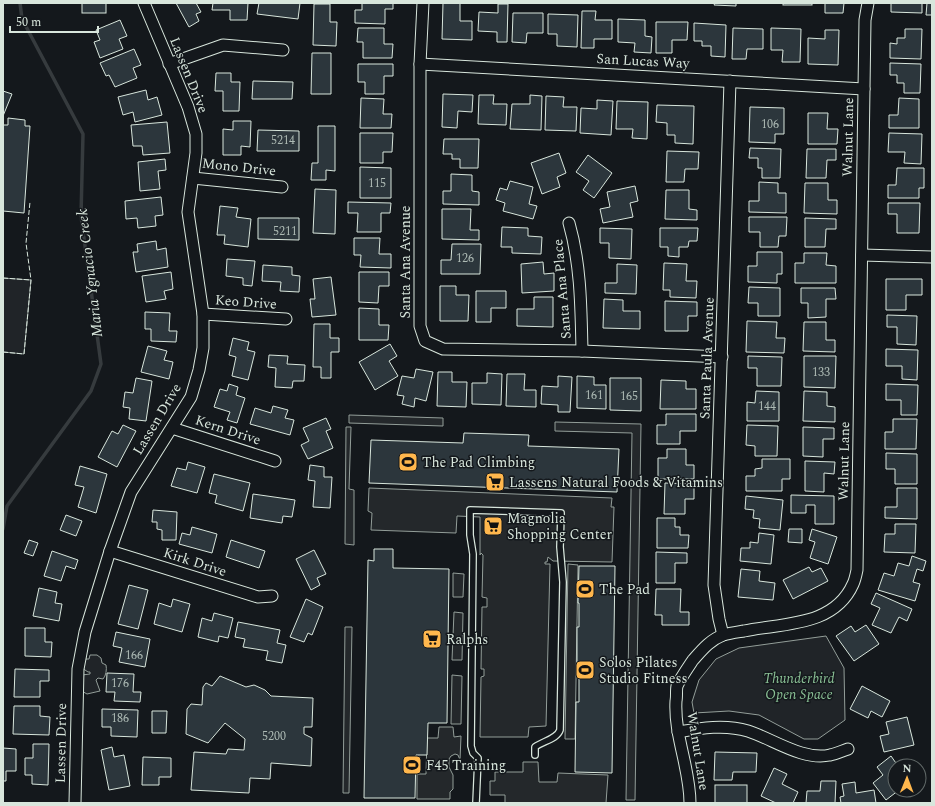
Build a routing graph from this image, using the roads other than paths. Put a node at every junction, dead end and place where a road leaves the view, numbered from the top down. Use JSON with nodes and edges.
{"nodes":[{"id":1,"x":144,"y":3,"type":"edge"},
{"id":2,"x":423,"y":3,"type":"edge"},
{"id":3,"x":868,"y":3,"type":"edge"},
{"id":4,"x":283,"y":50,"type":"dead end"},
{"id":5,"x":169,"y":64,"type":"junction"},
{"id":6,"x":420,"y":64,"type":"junction"},
{"id":7,"x":730,"y":81,"type":"junction"},
{"id":8,"x":864,"y":89,"type":"junction"},
{"id":9,"x":193,"y":178,"type":"junction"},
{"id":10,"x":282,"y":187,"type":"dead end"},
{"id":11,"x":569,"y":223,"type":"dead end"},
{"id":12,"x":862,"y":255,"type":"junction"},
{"id":13,"x":932,"y":257,"type":"edge"},
{"id":14,"x":203,"y":314,"type":"junction"},
{"id":15,"x":286,"y":320,"type":"dead end"},
{"id":16,"x":582,"y":351,"type":"junction"},
{"id":17,"x":722,"y":357,"type":"junction"},
{"id":18,"x":172,"y":428,"type":"junction"},
{"id":19,"x":275,"y":461,"type":"dead end"},
{"id":20,"x":110,"y":551,"type":"junction"},
{"id":21,"x":272,"y":596,"type":"dead end"},
{"id":22,"x":723,"y":635,"type":"junction"},
{"id":23,"x":678,"y":732,"type":"junction"},
{"id":24,"x":848,"y":749,"type":"dead end"},
{"id":25,"x":534,"y":755,"type":"dead end"},
{"id":26,"x":75,"y":803,"type":"edge"},
{"id":27,"x":476,"y":803,"type":"edge"},
{"id":28,"x":690,"y":803,"type":"edge"}],
"edges":[{"from":1,"to":5,"type":"street","name":"Lassen Drive"},
{"from":2,"to":6,"type":"street","name":"Santa Ana Avenue"},
{"from":3,"to":8,"type":"street","name":"Walnut Lane"},
{"from":4,"to":5,"type":"street"},
{"from":5,"to":9,"type":"street","name":"Lassen Drive"},
{"from":6,"to":7,"type":"street","name":"San Lucas Way"},
{"from":6,"to":16,"type":"street","name":"Santa Ana Avenue"},
{"from":7,"to":8,"type":"street","name":"San Lucas Way"},
{"from":7,"to":17,"type":"street","name":"Santa Paula Avenue"},
{"from":8,"to":12,"type":"street","name":"Walnut Lane"},
{"from":9,"to":10,"type":"street","name":"Mono Drive"},
{"from":9,"to":14,"type":"street","name":"Lassen Drive"},
{"from":11,"to":16,"type":"street","name":"Santa Ana Place"},
{"from":12,"to":13,"type":"street"},
{"from":12,"to":22,"type":"street","name":"Walnut Lane"},
{"from":14,"to":15,"type":"street","name":"Keo Drive"},
{"from":14,"to":18,"type":"street","name":"Lassen Drive"},
{"from":16,"to":17,"type":"street","name":"Santa Ana Avenue"},
{"from":17,"to":22,"type":"street","name":"Santa Paula Avenue"},
{"from":18,"to":19,"type":"street","name":"Kern Drive"},
{"from":18,"to":20,"type":"street","name":"Lassen Drive"},
{"from":20,"to":21,"type":"street","name":"Kirk Drive"},
{"from":20,"to":26,"type":"street","name":"Lassen Drive"},
{"from":22,"to":23,"type":"street","name":"Walnut Lane"},
{"from":23,"to":24,"type":"street"},
{"from":23,"to":28,"type":"street","name":"Walnut Lane"},
{"from":25,"to":27,"type":"lane"}]}
